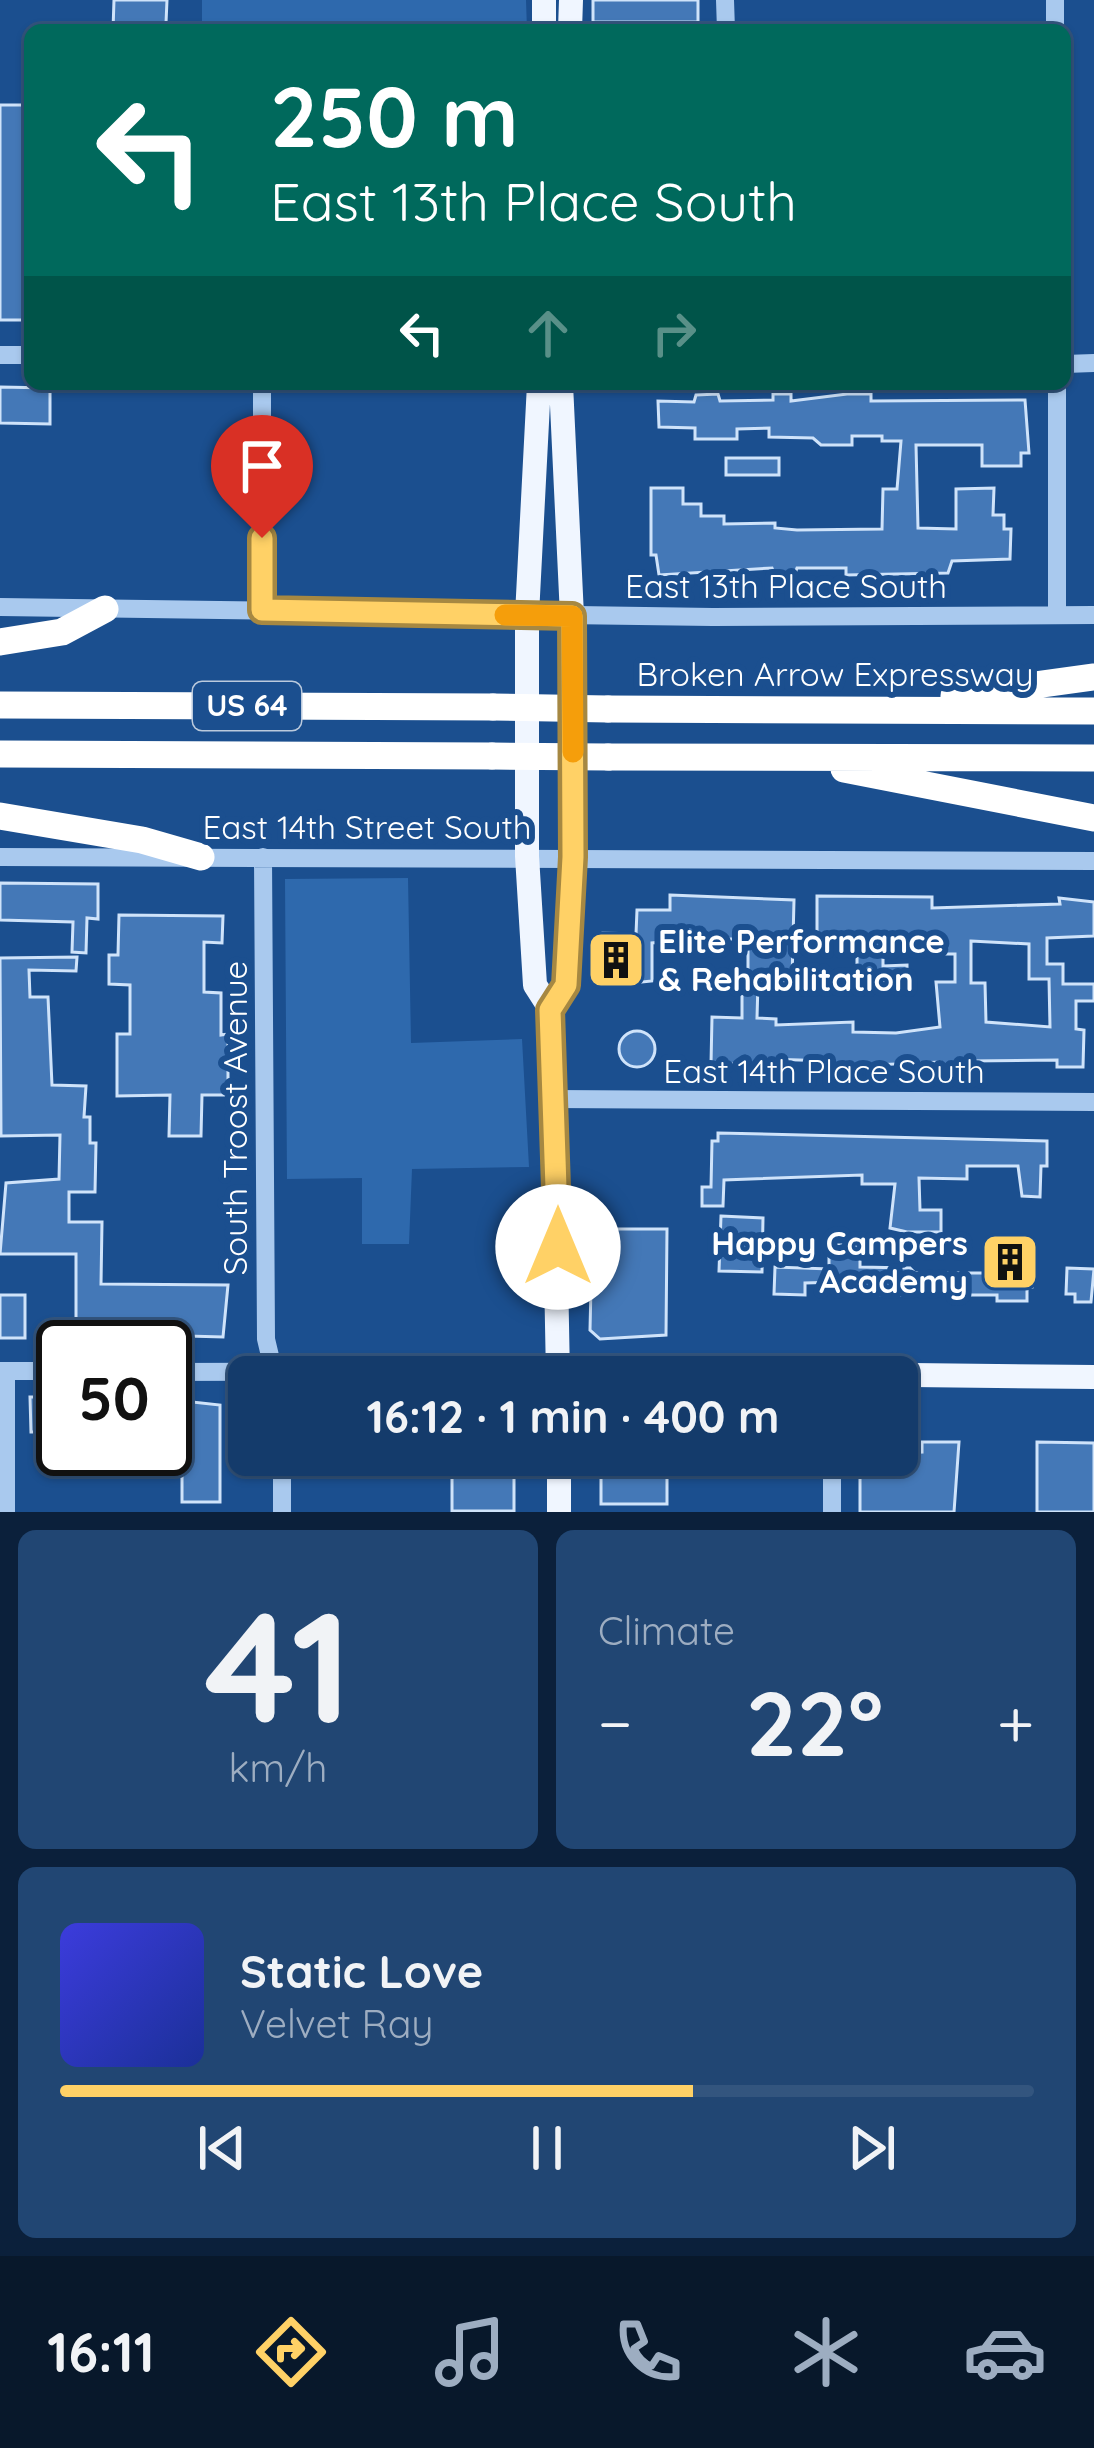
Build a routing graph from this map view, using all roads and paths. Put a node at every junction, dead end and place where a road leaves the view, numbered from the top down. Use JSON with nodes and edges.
{"nodes":[{"id":1,"x":262,"y":390,"type":"edge"},
{"id":2,"x":539,"y":390,"type":"edge"},
{"id":3,"x":561,"y":390,"type":"edge"},
{"id":4,"x":1057,"y":390,"type":"edge"},
{"id":5,"x":0,"y":608,"type":"edge"},
{"id":6,"x":105,"y":609,"type":"junction"},
{"id":7,"x":262,"y":610,"type":"junction"},
{"id":8,"x":1057,"y":614,"type":"junction"},
{"id":9,"x":1094,"y":614,"type":"edge"},
{"id":10,"x":527,"y":615,"type":"junction"},
{"id":11,"x":572,"y":616,"type":"junction"},
{"id":12,"x":0,"y":642,"type":"edge"},
{"id":13,"x":1094,"y":676,"type":"edge"},
{"id":14,"x":0,"y":705,"type":"edge"},
{"id":15,"x":860,"y":710,"type":"junction"},
{"id":16,"x":1094,"y":711,"type":"edge"},
{"id":17,"x":0,"y":754,"type":"edge"},
{"id":18,"x":788,"y":757,"type":"junction"},
{"id":19,"x":1094,"y":758,"type":"edge"},
{"id":20,"x":0,"y":816,"type":"edge"},
{"id":21,"x":1094,"y":818,"type":"edge"},
{"id":22,"x":526,"y":856,"type":"junction"},
{"id":23,"x":0,"y":857,"type":"edge"},
{"id":24,"x":201,"y":857,"type":"junction"},
{"id":25,"x":263,"y":857,"type":"junction"},
{"id":26,"x":573,"y":857,"type":"junction"},
{"id":27,"x":1094,"y":861,"type":"edge"},
{"id":28,"x":550,"y":1010,"type":"junction"},
{"id":29,"x":553,"y":1099,"type":"junction"},
{"id":30,"x":1094,"y":1102,"type":"edge"},
{"id":31,"x":270,"y":1356,"type":"edge"},
{"id":32,"x":558,"y":1356,"type":"edge"},
{"id":33,"x":3,"y":1371,"type":"edge"},
{"id":34,"x":36,"y":1371,"type":"edge"},
{"id":35,"x":192,"y":1373,"type":"edge"},
{"id":36,"x":228,"y":1374,"type":"edge"},
{"id":37,"x":918,"y":1376,"type":"edge"},
{"id":38,"x":1094,"y":1377,"type":"edge"},
{"id":39,"x":282,"y":1476,"type":"edge"},
{"id":40,"x":559,"y":1476,"type":"edge"},
{"id":41,"x":832,"y":1476,"type":"edge"},
{"id":42,"x":6,"y":1512,"type":"edge"},
{"id":43,"x":282,"y":1512,"type":"edge"},
{"id":44,"x":559,"y":1512,"type":"edge"},
{"id":45,"x":832,"y":1512,"type":"edge"}],
"edges":[{"from":1,"to":7,"type":"street"},
{"from":2,"to":10,"type":"main road"},
{"from":3,"to":11,"type":"main road"},
{"from":4,"to":8,"type":"street"},
{"from":5,"to":6,"type":"street","name":"East 13th Place South"},
{"from":6,"to":7,"type":"street","name":"East 13th Place South"},
{"from":6,"to":12,"type":"highway"},
{"from":7,"to":10,"type":"street","name":"East 13th Place South"},
{"from":8,"to":9,"type":"street","name":"East 13th Place South"},
{"from":8,"to":11,"type":"street","name":"East 13th Place South"},
{"from":10,"to":11,"type":"street","name":"East 13th Place South"},
{"from":10,"to":22,"type":"main road"},
{"from":11,"to":26,"type":"main road"},
{"from":13,"to":15,"type":"highway"},
{"from":14,"to":15,"type":"highway","name":"Broken Arrow Expressway","number":"US 64","bridge":true},
{"from":15,"to":16,"type":"highway","name":"Broken Arrow Expressway","number":"US 64"},
{"from":17,"to":18,"type":"highway","number":"US 64","bridge":true},
{"from":18,"to":19,"type":"highway","number":"US 64"},
{"from":18,"to":21,"type":"highway"},
{"from":20,"to":24,"type":"highway"},
{"from":22,"to":25,"type":"street","name":"East 14th Street South"},
{"from":22,"to":26,"type":"street","name":"East 14th Street South"},
{"from":22,"to":28,"type":"main road"},
{"from":23,"to":24,"type":"street","name":"East 14th Street South"},
{"from":24,"to":25,"type":"street","name":"East 14th Street South"},
{"from":25,"to":31,"type":"street","name":"South Troost Avenue"},
{"from":26,"to":27,"type":"street","name":"East 14th Street South"},
{"from":26,"to":28,"type":"main road"},
{"from":28,"to":29,"type":"main road"},
{"from":29,"to":30,"type":"street","name":"East 14th Place South"},
{"from":29,"to":32,"type":"main road"},
{"from":33,"to":34,"type":"street"},
{"from":33,"to":42,"type":"street"},
{"from":35,"to":36,"type":"street"},
{"from":37,"to":38,"type":"main road"},
{"from":39,"to":43,"type":"street"},
{"from":40,"to":44,"type":"main road"},
{"from":41,"to":45,"type":"street"}]}
